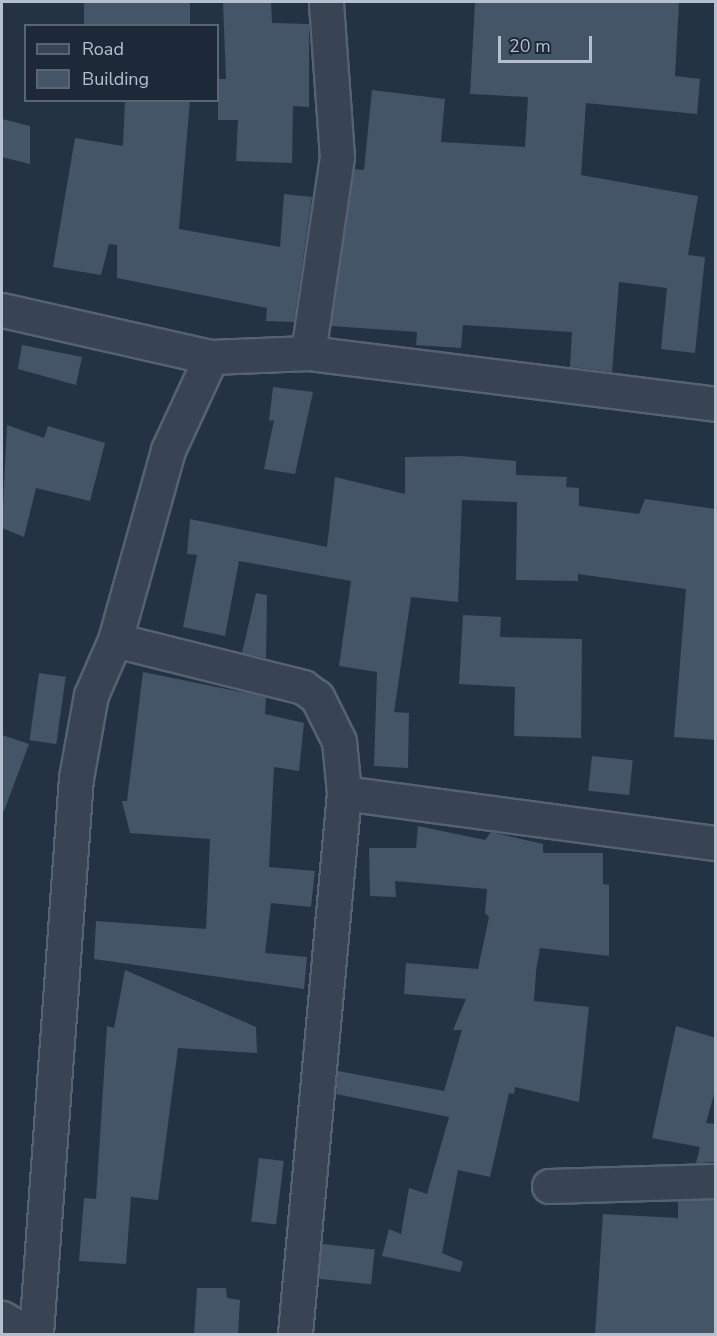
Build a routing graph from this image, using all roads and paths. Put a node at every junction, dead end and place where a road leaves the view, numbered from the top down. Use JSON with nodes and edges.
{"nodes":[{"id":1,"x":326,"y":2,"type":"edge"},
{"id":2,"x":2,"y":310,"type":"edge"},
{"id":3,"x":308,"y":352,"type":"junction"},
{"id":4,"x":211,"y":357,"type":"junction"},
{"id":5,"x":716,"y":404,"type":"edge"},
{"id":6,"x":115,"y":640,"type":"junction"},
{"id":7,"x":344,"y":793,"type":"junction"},
{"id":8,"x":716,"y":843,"type":"edge"},
{"id":9,"x":716,"y":1181,"type":"edge"},
{"id":10,"x":549,"y":1186,"type":"dead end"},
{"id":11,"x":2,"y":1318,"type":"edge"},
{"id":12,"x":30,"y":1335,"type":"edge"},
{"id":13,"x":36,"y":1335,"type":"edge"},
{"id":14,"x":295,"y":1335,"type":"edge"}],
"edges":[{"from":1,"to":3,"type":"street"},
{"from":2,"to":4,"type":"street"},
{"from":3,"to":4,"type":"street"},
{"from":3,"to":5,"type":"street"},
{"from":4,"to":6,"type":"street"},
{"from":6,"to":7,"type":"street"},
{"from":6,"to":13,"type":"street"},
{"from":7,"to":8,"type":"street"},
{"from":7,"to":14,"type":"street"},
{"from":9,"to":10,"type":"street"},
{"from":11,"to":12,"type":"street"}]}
